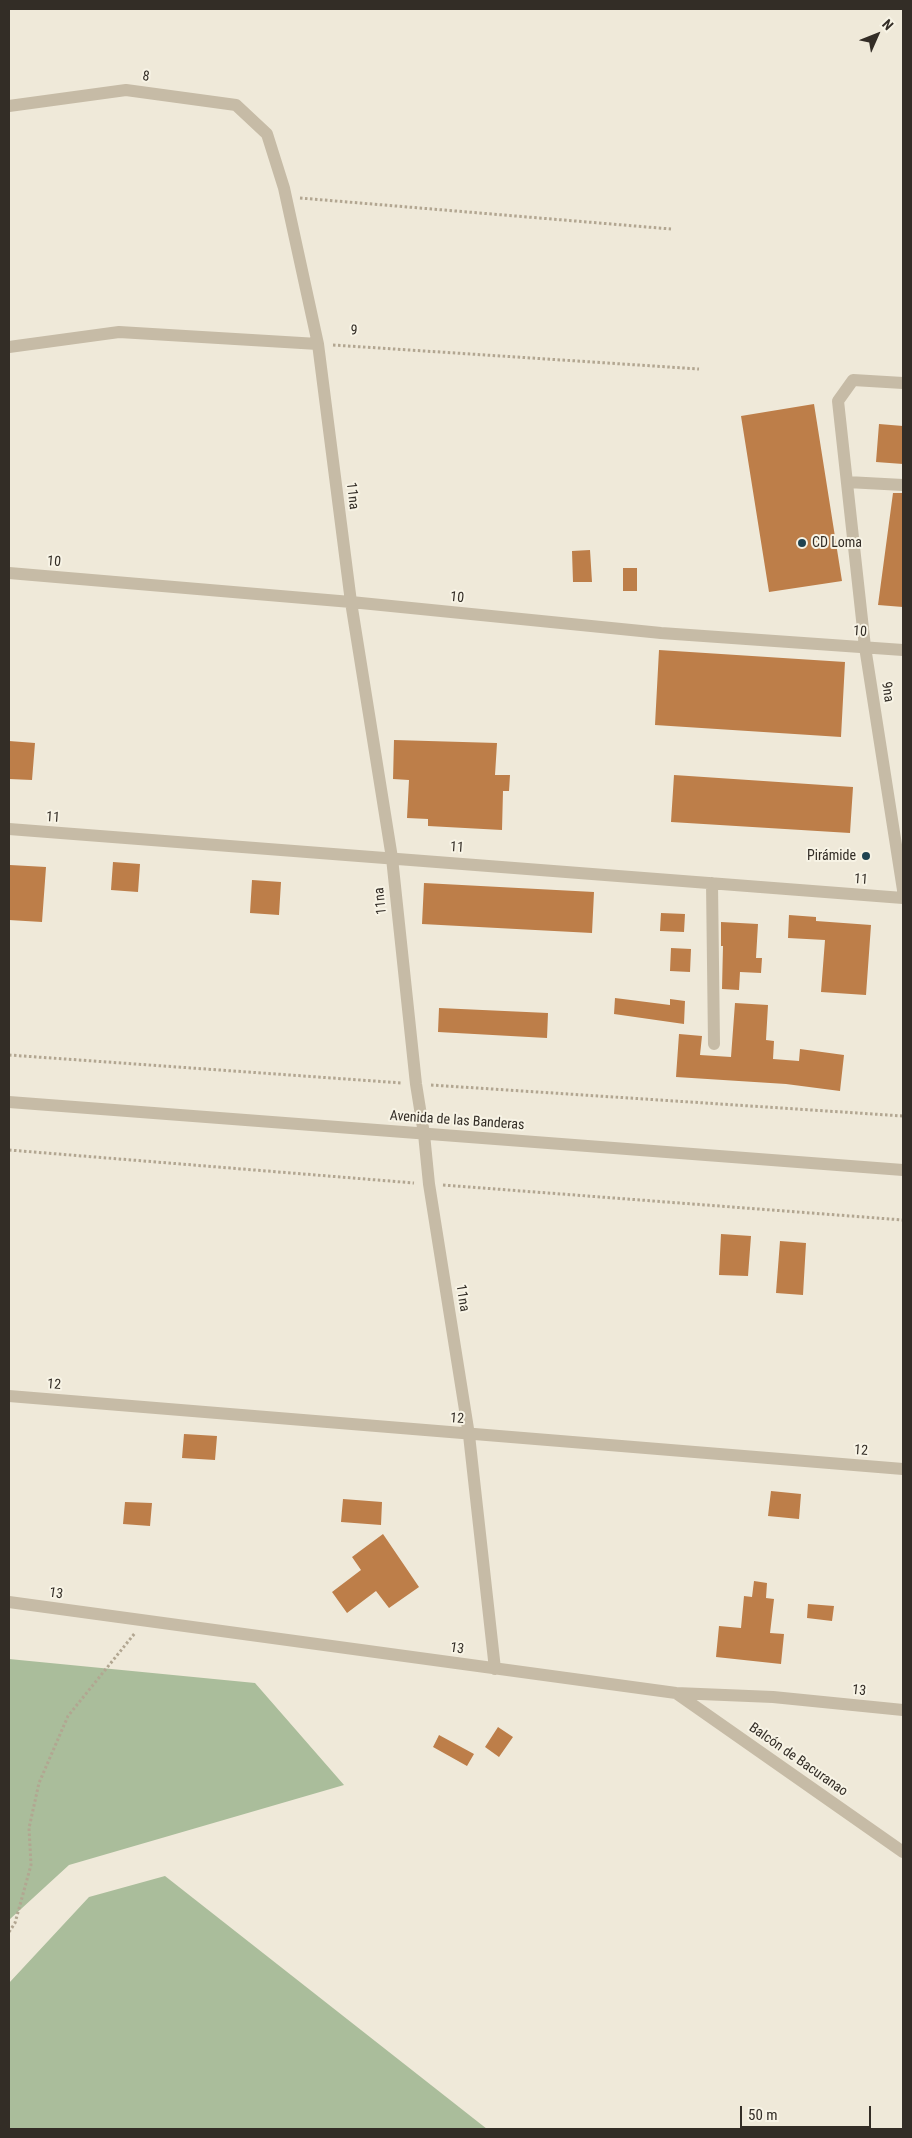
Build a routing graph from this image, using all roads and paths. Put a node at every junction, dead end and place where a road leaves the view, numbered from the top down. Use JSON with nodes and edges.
{"nodes":[{"id":1,"x":9,"y":106,"type":"edge"},
{"id":2,"x":267,"y":134,"type":"joint"},
{"id":3,"x":286,"y":196,"type":"junction"},
{"id":4,"x":671,"y":229,"type":"dead end"},
{"id":5,"x":318,"y":344,"type":"junction"},
{"id":6,"x":9,"y":347,"type":"edge"},
{"id":7,"x":699,"y":369,"type":"dead end"},
{"id":8,"x":903,"y":383,"type":"edge"},
{"id":9,"x":847,"y":482,"type":"junction"},
{"id":10,"x":903,"y":486,"type":"edge"},
{"id":11,"x":9,"y":573,"type":"edge"},
{"id":12,"x":351,"y":602,"type":"junction"},
{"id":13,"x":865,"y":647,"type":"junction"},
{"id":14,"x":903,"y":650,"type":"edge"},
{"id":15,"x":9,"y":829,"type":"edge"},
{"id":16,"x":392,"y":858,"type":"junction"},
{"id":17,"x":712,"y":883,"type":"junction"},
{"id":18,"x":903,"y":890,"type":"edge"},
{"id":19,"x":903,"y":898,"type":"edge"},
{"id":20,"x":714,"y":1044,"type":"dead end"},
{"id":21,"x":9,"y":1055,"type":"edge"},
{"id":22,"x":416,"y":1084,"type":"junction"},
{"id":23,"x":9,"y":1102,"type":"edge"},
{"id":24,"x":903,"y":1116,"type":"edge"},
{"id":25,"x":424,"y":1134,"type":"junction"},
{"id":26,"x":9,"y":1150,"type":"edge"},
{"id":27,"x":903,"y":1170,"type":"edge"},
{"id":28,"x":429,"y":1184,"type":"junction"},
{"id":29,"x":903,"y":1220,"type":"edge"},
{"id":30,"x":9,"y":1396,"type":"edge"},
{"id":31,"x":469,"y":1435,"type":"junction"},
{"id":32,"x":903,"y":1469,"type":"edge"},
{"id":33,"x":9,"y":1602,"type":"edge"},
{"id":34,"x":144,"y":1621,"type":"junction"},
{"id":35,"x":495,"y":1669,"type":"junction"},
{"id":36,"x":676,"y":1693,"type":"junction"},
{"id":37,"x":903,"y":1710,"type":"edge"},
{"id":38,"x":903,"y":1852,"type":"edge"},
{"id":39,"x":9,"y":1932,"type":"edge"}],
"edges":[{"from":1,"to":2,"type":"street","name":"8"},
{"from":2,"to":3,"type":"street","name":"11na"},
{"from":3,"to":4,"type":"path"},
{"from":3,"to":5,"type":"street","name":"11na"},
{"from":5,"to":6,"type":"street"},
{"from":5,"to":7,"type":"path","name":"9"},
{"from":5,"to":12,"type":"street","name":"11na"},
{"from":8,"to":9,"type":"street","name":"9na"},
{"from":9,"to":10,"type":"street"},
{"from":9,"to":13,"type":"street","name":"9na"},
{"from":11,"to":12,"type":"street","name":"10"},
{"from":12,"to":13,"type":"street","name":"10"},
{"from":12,"to":16,"type":"street","name":"11na"},
{"from":13,"to":14,"type":"street","name":"10"},
{"from":13,"to":18,"type":"street","name":"9na"},
{"from":15,"to":16,"type":"street","name":"11"},
{"from":16,"to":17,"type":"street","name":"11"},
{"from":16,"to":22,"type":"street","name":"11na"},
{"from":17,"to":19,"type":"street","name":"11"},
{"from":17,"to":20,"type":"street"},
{"from":21,"to":22,"type":"path"},
{"from":22,"to":24,"type":"path"},
{"from":22,"to":25,"type":"street","name":"11na"},
{"from":23,"to":25,"type":"street","name":"Avenida de las Banderas"},
{"from":25,"to":27,"type":"street","name":"Avenida de las Banderas"},
{"from":25,"to":28,"type":"street","name":"11na"},
{"from":26,"to":28,"type":"path"},
{"from":28,"to":29,"type":"path"},
{"from":28,"to":31,"type":"street","name":"11na"},
{"from":30,"to":31,"type":"street","name":"12"},
{"from":31,"to":32,"type":"street","name":"12"},
{"from":31,"to":35,"type":"street","name":"11na"},
{"from":33,"to":34,"type":"street","name":"13"},
{"from":34,"to":35,"type":"street","name":"13"},
{"from":34,"to":39,"type":"path"},
{"from":35,"to":36,"type":"street","name":"13"},
{"from":36,"to":37,"type":"street","name":"13"},
{"from":36,"to":38,"type":"street","name":"Balcón de Bacuranao"}]}
